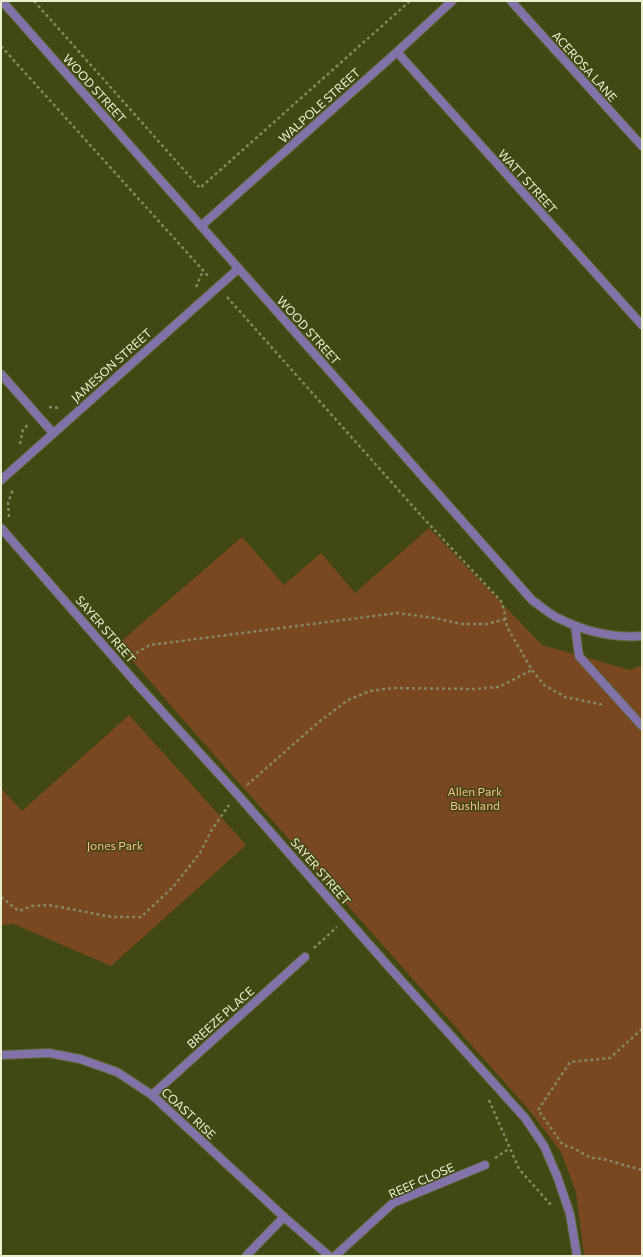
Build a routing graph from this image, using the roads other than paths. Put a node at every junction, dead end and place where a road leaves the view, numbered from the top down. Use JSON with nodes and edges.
{"nodes":[{"id":1,"x":2,"y":1,"type":"edge"},
{"id":2,"x":452,"y":1,"type":"edge"},
{"id":3,"x":511,"y":1,"type":"edge"},
{"id":4,"x":397,"y":52,"type":"junction"},
{"id":5,"x":642,"y":146,"type":"edge"},
{"id":6,"x":201,"y":226,"type":"junction"},
{"id":7,"x":238,"y":268,"type":"junction"},
{"id":8,"x":642,"y":326,"type":"edge"},
{"id":9,"x":1,"y":374,"type":"edge"},
{"id":10,"x":53,"y":433,"type":"junction"},
{"id":11,"x":1,"y":480,"type":"edge"},
{"id":12,"x":1,"y":528,"type":"edge"},
{"id":13,"x":576,"y":626,"type":"junction"},
{"id":14,"x":642,"y":636,"type":"edge"},
{"id":15,"x":642,"y":726,"type":"edge"},
{"id":16,"x":305,"y":957,"type":"road end"},
{"id":17,"x":1,"y":1055,"type":"edge"},
{"id":18,"x":152,"y":1095,"type":"junction"},
{"id":19,"x":485,"y":1165,"type":"dead end"},
{"id":20,"x":284,"y":1216,"type":"junction"},
{"id":21,"x":246,"y":1256,"type":"edge"},
{"id":22,"x":330,"y":1256,"type":"edge"},
{"id":23,"x":335,"y":1256,"type":"edge"},
{"id":24,"x":576,"y":1256,"type":"edge"}],
"edges":[{"from":1,"to":6,"type":"street","name":"WOOD STREET"},
{"from":2,"to":4,"type":"street","name":"WALPOLE STREET"},
{"from":3,"to":5,"type":"street","name":"ACEROSA LANE"},
{"from":4,"to":6,"type":"street","name":"WALPOLE STREET"},
{"from":4,"to":8,"type":"street","name":"WATT STREET"},
{"from":6,"to":7,"type":"street","name":"WOOD STREET"},
{"from":7,"to":10,"type":"street","name":"JAMESON STREET"},
{"from":7,"to":13,"type":"street","name":"WOOD STREET"},
{"from":9,"to":10,"type":"street"},
{"from":10,"to":11,"type":"street","name":"JAMESON STREET"},
{"from":12,"to":24,"type":"street","name":"SAYER STREET"},
{"from":13,"to":14,"type":"street","name":"WOOD STREET"},
{"from":13,"to":15,"type":"street"},
{"from":16,"to":18,"type":"street","name":"BREEZE PLACE"},
{"from":17,"to":18,"type":"street","name":"COAST RISE"},
{"from":18,"to":20,"type":"street","name":"COAST RISE"},
{"from":19,"to":23,"type":"street","name":"REEF CLOSE"},
{"from":20,"to":21,"type":"street"},
{"from":20,"to":22,"type":"street","name":"COAST RISE"}]}
